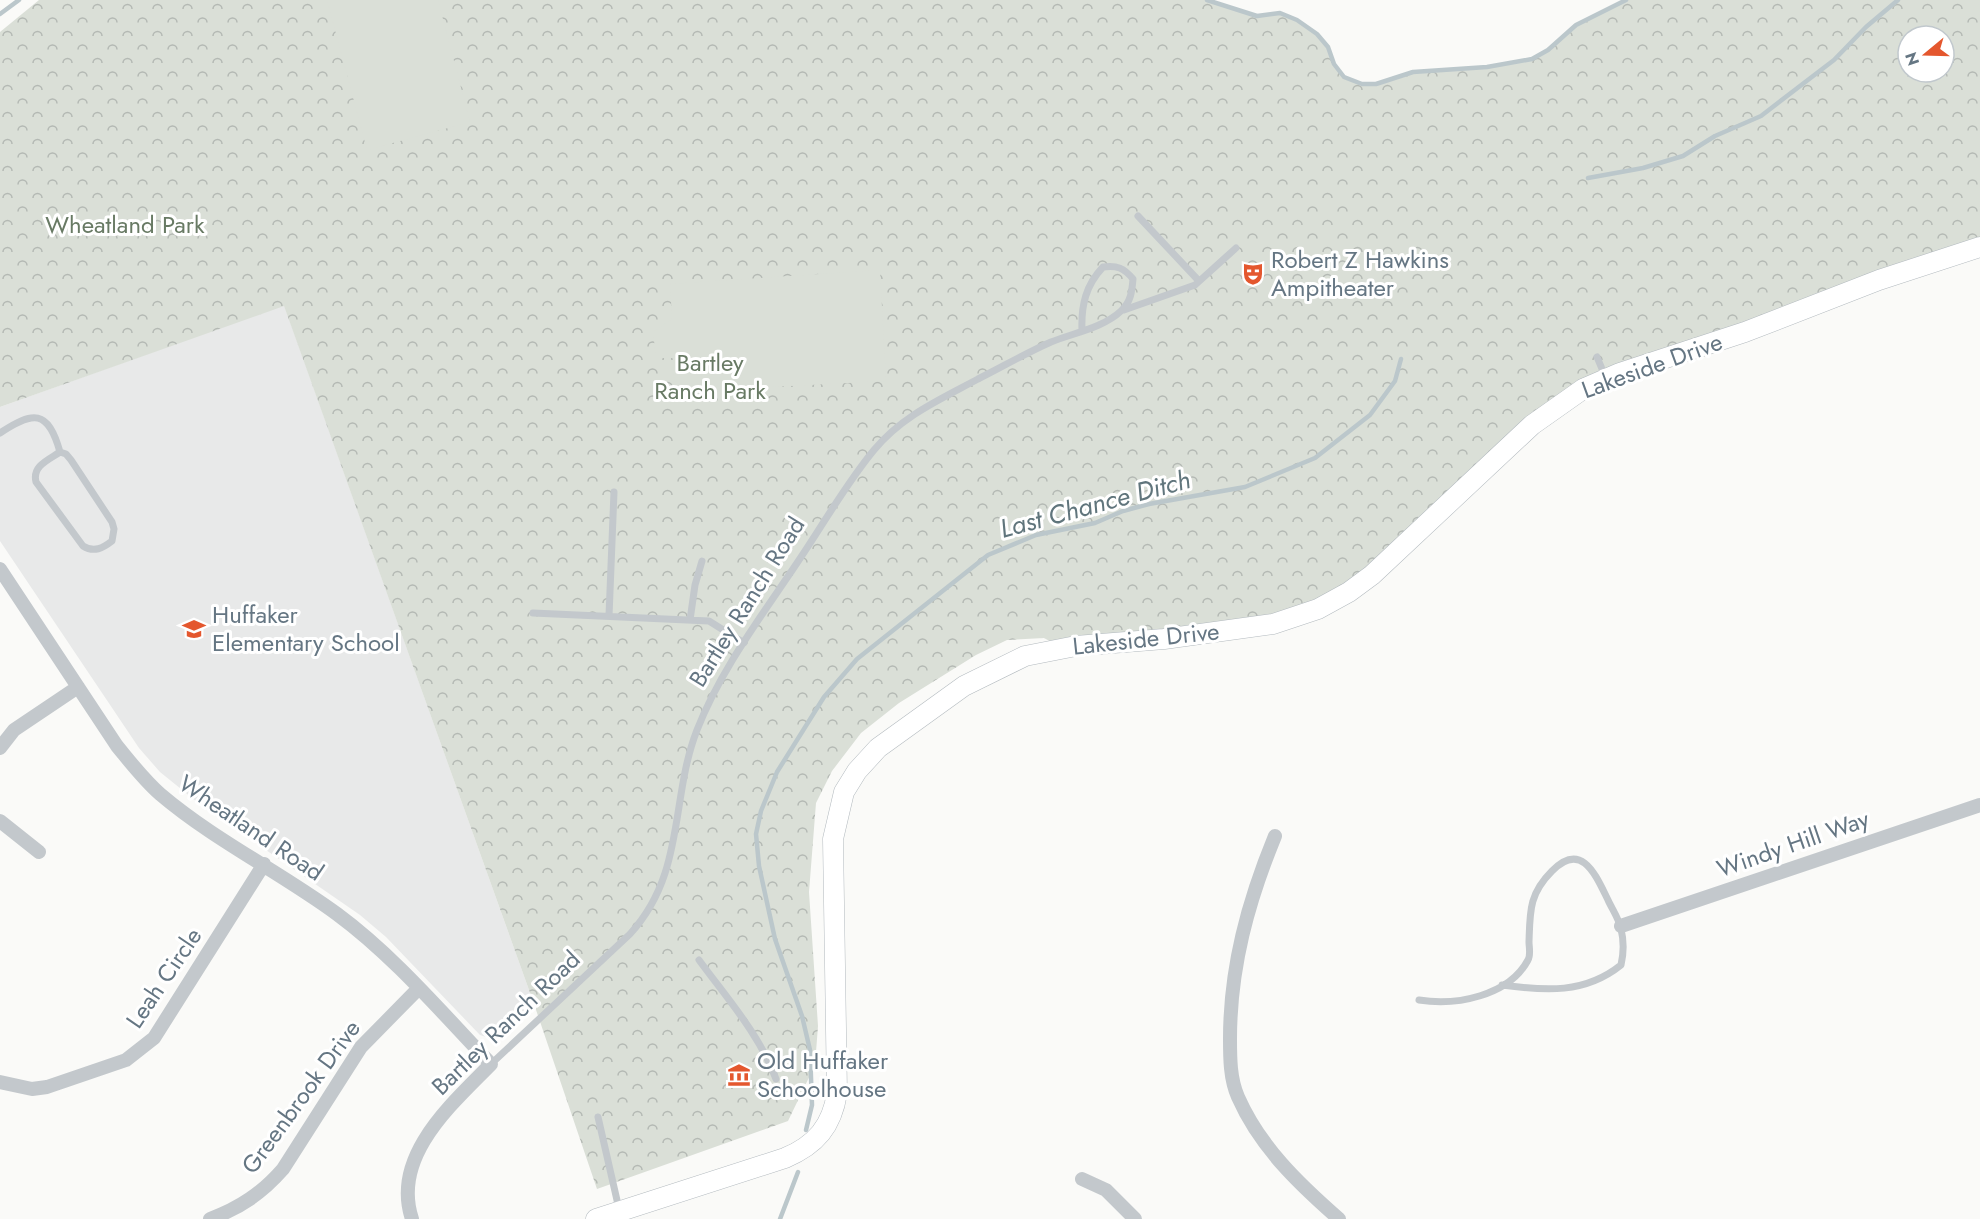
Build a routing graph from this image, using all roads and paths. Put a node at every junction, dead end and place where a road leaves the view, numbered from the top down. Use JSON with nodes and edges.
{"nodes":[{"id":1,"x":1138,"y":216,"type":"dead end"},
{"id":2,"x":1980,"y":247,"type":"edge"},
{"id":3,"x":1236,"y":248,"type":"dead end"},
{"id":4,"x":1199,"y":281,"type":"junction"},
{"id":5,"x":1122,"y":310,"type":"junction"},
{"id":6,"x":1082,"y":330,"type":"junction"},
{"id":7,"x":1597,"y":357,"type":"dead end"},
{"id":8,"x":1606,"y":378,"type":"junction"},
{"id":9,"x":0,"y":434,"type":"edge"},
{"id":10,"x":60,"y":452,"type":"junction"},
{"id":11,"x":614,"y":492,"type":"dead end"},
{"id":12,"x":702,"y":561,"type":"dead end"},
{"id":13,"x":0,"y":569,"type":"edge"},
{"id":14,"x":533,"y":613,"type":"dead end"},
{"id":15,"x":609,"y":616,"type":"junction"},
{"id":16,"x":690,"y":620,"type":"junction"},
{"id":17,"x":744,"y":643,"type":"junction"},
{"id":18,"x":78,"y":687,"type":"junction"},
{"id":19,"x":0,"y":748,"type":"edge"},
{"id":20,"x":1980,"y":805,"type":"edge"},
{"id":21,"x":0,"y":821,"type":"edge"},
{"id":22,"x":1275,"y":836,"type":"dead end"},
{"id":23,"x":39,"y":852,"type":"dead end"},
{"id":24,"x":264,"y":864,"type":"junction"},
{"id":25,"x":1621,"y":926,"type":"junction"},
{"id":26,"x":699,"y":960,"type":"dead end"},
{"id":27,"x":1502,"y":984,"type":"junction"},
{"id":28,"x":418,"y":989,"type":"junction"},
{"id":29,"x":1419,"y":1000,"type":"dead end"},
{"id":30,"x":491,"y":1064,"type":"junction"},
{"id":31,"x":776,"y":1079,"type":"dead end"},
{"id":32,"x":0,"y":1082,"type":"edge"},
{"id":33,"x":598,"y":1117,"type":"dead end"},
{"id":34,"x":1082,"y":1179,"type":"dead end"},
{"id":35,"x":627,"y":1216,"type":"edge"},
{"id":36,"x":210,"y":1219,"type":"edge"},
{"id":37,"x":412,"y":1219,"type":"edge"},
{"id":38,"x":596,"y":1219,"type":"edge"},
{"id":39,"x":1135,"y":1219,"type":"edge"},
{"id":40,"x":1339,"y":1219,"type":"edge"}],
"edges":[{"from":1,"to":4,"type":"lane"},
{"from":2,"to":8,"type":"street","name":"Lakeside Drive"},
{"from":3,"to":4,"type":"lane"},
{"from":4,"to":5,"type":"lane","name":"Bartley Ranch Road"},
{"from":5,"to":6,"type":"lane","name":"Bartley Ranch Road"},
{"from":5,"to":6,"type":"lane"},
{"from":6,"to":17,"type":"lane","name":"Bartley Ranch Road"},
{"from":7,"to":8,"type":"lane"},
{"from":8,"to":35,"type":"street","name":"Lakeside Drive"},
{"from":9,"to":10,"type":"lane"},
{"from":10,"to":10,"type":"lane"},
{"from":11,"to":15,"type":"lane"},
{"from":12,"to":16,"type":"lane"},
{"from":13,"to":18,"type":"street","name":"Wheatland Road"},
{"from":14,"to":15,"type":"lane"},
{"from":15,"to":16,"type":"lane"},
{"from":16,"to":17,"type":"lane"},
{"from":17,"to":30,"type":"lane","name":"Bartley Ranch Road"},
{"from":18,"to":19,"type":"street"},
{"from":18,"to":24,"type":"street","name":"Wheatland Road"},
{"from":20,"to":25,"type":"street","name":"Windy Hill Way"},
{"from":21,"to":23,"type":"street"},
{"from":22,"to":40,"type":"street"},
{"from":24,"to":28,"type":"street","name":"Wheatland Road"},
{"from":24,"to":32,"type":"street","name":"Leah Circle"},
{"from":25,"to":27,"type":"lane"},
{"from":25,"to":27,"type":"lane"},
{"from":26,"to":31,"type":"lane"},
{"from":27,"to":29,"type":"lane"},
{"from":28,"to":30,"type":"street","name":"Wheatland Road"},
{"from":28,"to":36,"type":"street","name":"Greenbrook Drive"},
{"from":30,"to":37,"type":"street","name":"Bartley Ranch Road"},
{"from":33,"to":35,"type":"lane"},
{"from":34,"to":39,"type":"street"},
{"from":35,"to":38,"type":"street","name":"Lakeside Drive"}]}
